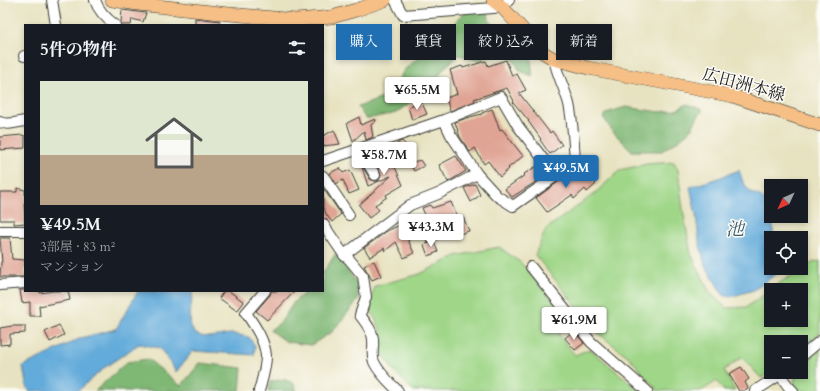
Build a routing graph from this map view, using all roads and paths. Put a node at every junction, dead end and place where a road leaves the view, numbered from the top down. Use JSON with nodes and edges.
{"nodes":[{"id":1,"x":52,"y":0,"type":"edge"},
{"id":2,"x":95,"y":0,"type":"edge"},
{"id":3,"x":112,"y":0,"type":"edge"},
{"id":4,"x":385,"y":0,"type":"edge"},
{"id":5,"x":395,"y":0,"type":"edge"},
{"id":6,"x":501,"y":2,"type":"edge"},
{"id":7,"x":270,"y":21,"type":"edge"},
{"id":8,"x":56,"y":24,"type":"edge"},
{"id":9,"x":114,"y":24,"type":"edge"},
{"id":10,"x":554,"y":60,"type":"junction"},
{"id":11,"x":444,"y":120,"type":"junction"},
{"id":12,"x":24,"y":121,"type":"edge"},
{"id":13,"x":0,"y":122,"type":"edge"},
{"id":14,"x":820,"y":125,"type":"edge"},
{"id":15,"x":359,"y":149,"type":"junction"},
{"id":16,"x":324,"y":161,"type":"edge"},
{"id":17,"x":477,"y":174,"type":"junction"},
{"id":18,"x":375,"y":175,"type":"dead end"},
{"id":19,"x":556,"y":176,"type":"junction"},
{"id":20,"x":324,"y":178,"type":"edge"},
{"id":21,"x":349,"y":215,"type":"dead end"},
{"id":22,"x":324,"y":225,"type":"edge"},
{"id":23,"x":0,"y":231,"type":"edge"},
{"id":24,"x":24,"y":231,"type":"edge"},
{"id":25,"x":344,"y":255,"type":"junction"},
{"id":26,"x":531,"y":267,"type":"dead end"},
{"id":27,"x":24,"y":283,"type":"edge"},
{"id":28,"x":0,"y":285,"type":"edge"},
{"id":29,"x":264,"y":292,"type":"edge"},
{"id":30,"x":820,"y":341,"type":"edge"},
{"id":31,"x":808,"y":351,"type":"edge"},
{"id":32,"x":773,"y":379,"type":"edge"},
{"id":33,"x":785,"y":379,"type":"edge"},
{"id":34,"x":259,"y":391,"type":"edge"},
{"id":35,"x":398,"y":391,"type":"edge"},
{"id":36,"x":647,"y":391,"type":"edge"},
{"id":37,"x":756,"y":391,"type":"edge"},
{"id":38,"x":792,"y":391,"type":"edge"}],
"edges":[{"from":1,"to":8,"type":"street"},
{"from":2,"to":9,"type":"street"},
{"from":3,"to":7,"type":"main road"},
{"from":4,"to":7,"type":"main road"},
{"from":5,"to":6,"type":"street"},
{"from":6,"to":10,"type":"main road","name":"広田洲本線"},
{"from":10,"to":14,"type":"main road","name":"広田洲本線"},
{"from":10,"to":19,"type":"street"},
{"from":11,"to":15,"type":"street"},
{"from":11,"to":17,"type":"street"},
{"from":11,"to":19,"type":"street"},
{"from":12,"to":13,"type":"street"},
{"from":15,"to":16,"type":"street"},
{"from":15,"to":18,"type":"street"},
{"from":17,"to":19,"type":"street"},
{"from":17,"to":25,"type":"street"},
{"from":20,"to":21,"type":"street"},
{"from":22,"to":25,"type":"street"},
{"from":23,"to":24,"type":"street"},
{"from":25,"to":35,"type":"street"},
{"from":26,"to":36,"type":"street"},
{"from":27,"to":28,"type":"street"},
{"from":29,"to":34,"type":"street"},
{"from":30,"to":31,"type":"street"},
{"from":32,"to":37,"type":"street"},
{"from":33,"to":38,"type":"street"}]}
